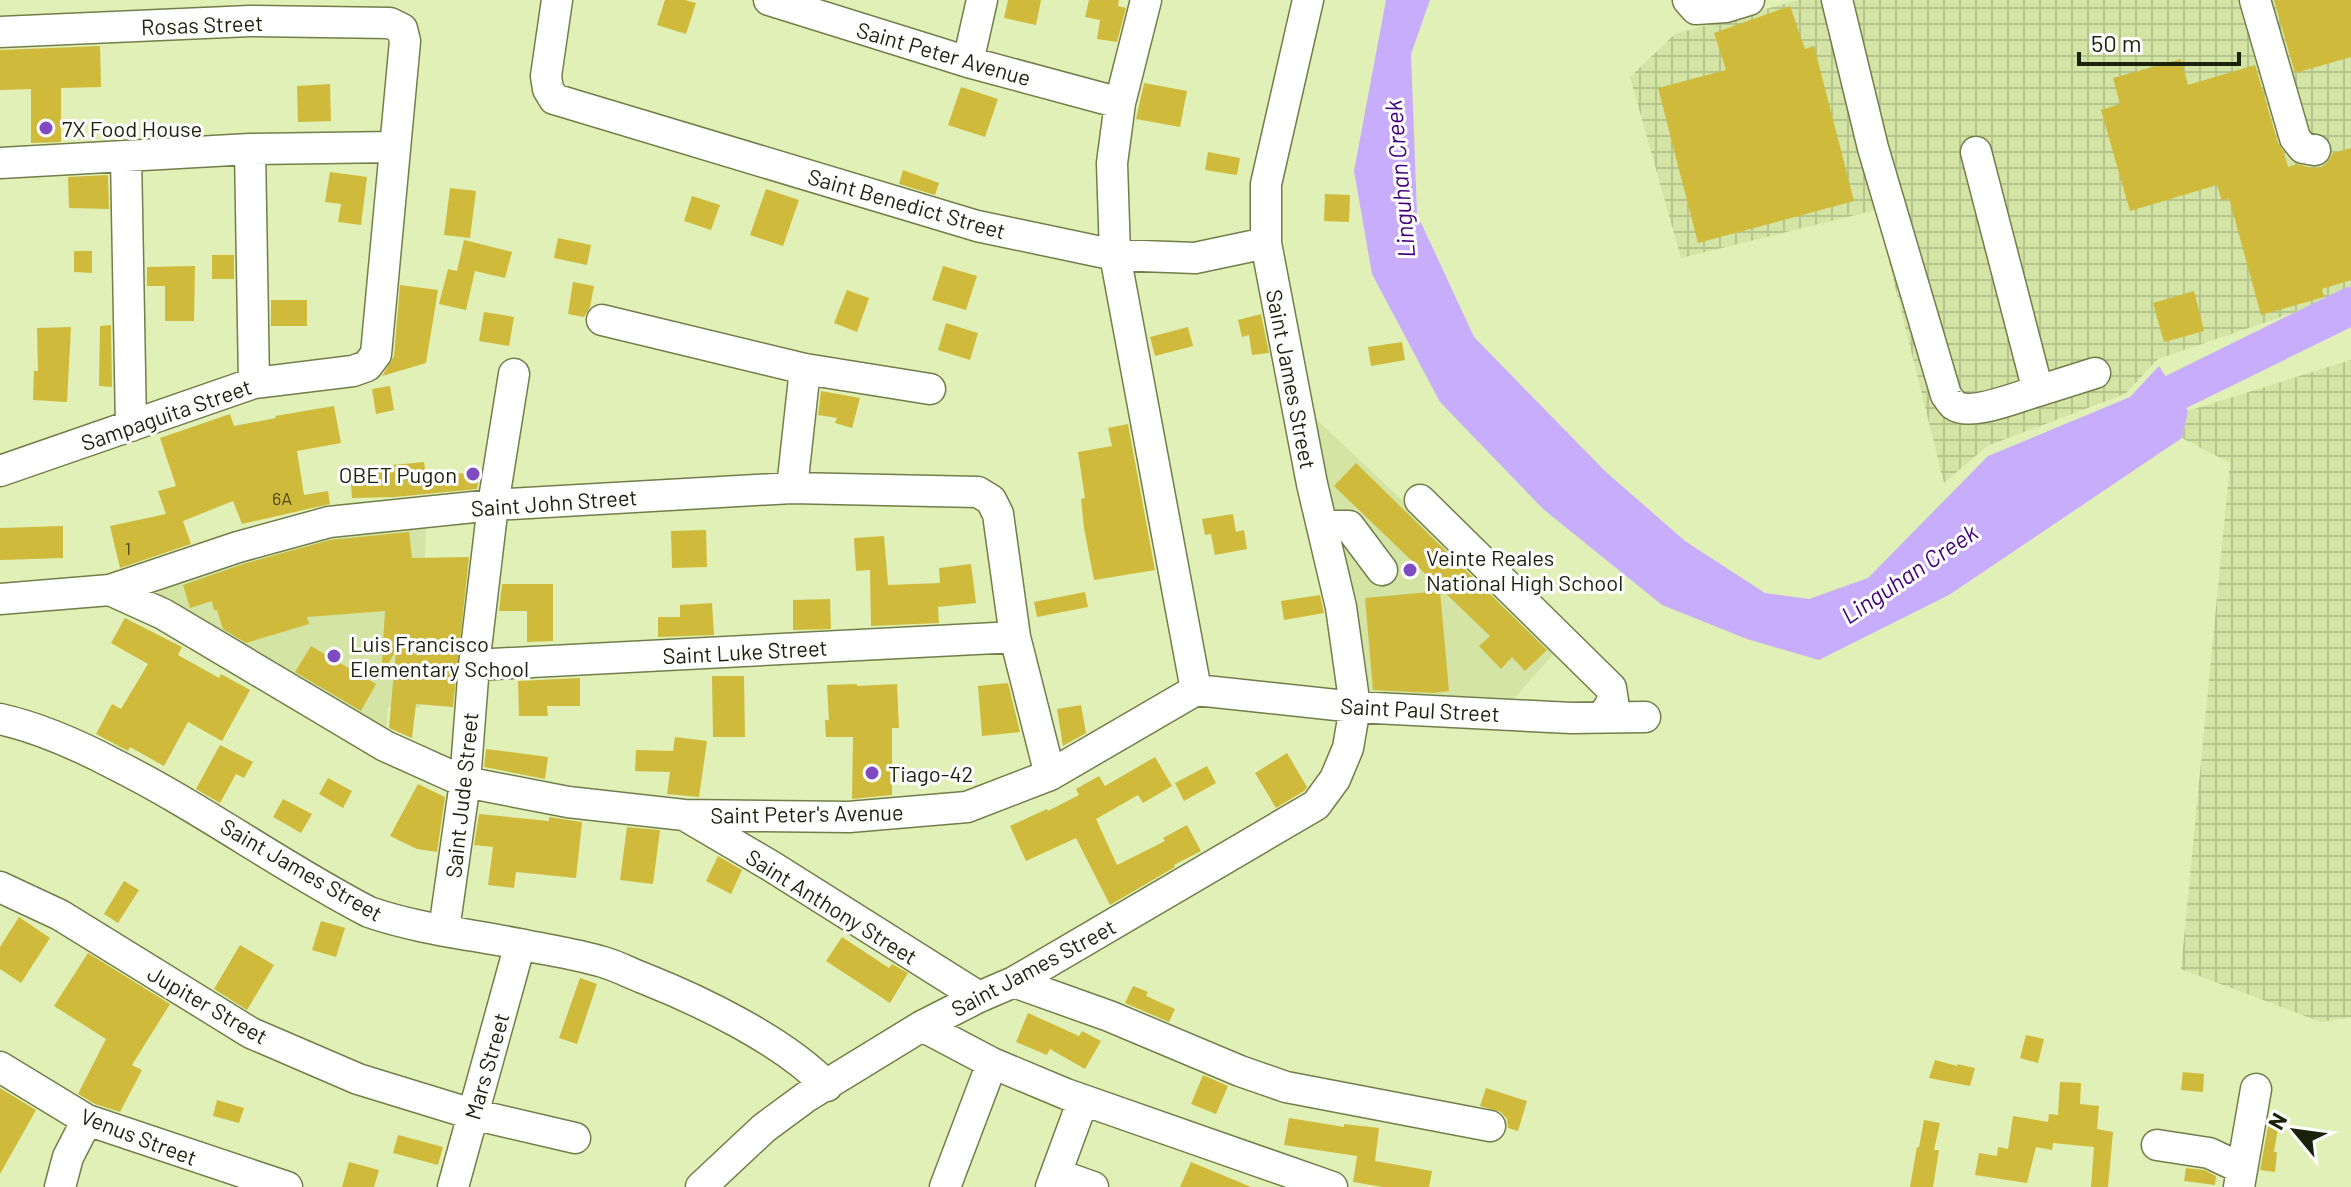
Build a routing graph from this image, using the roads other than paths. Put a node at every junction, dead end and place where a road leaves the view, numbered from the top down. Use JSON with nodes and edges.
{"nodes":[{"id":1,"x":557,"y":0,"type":"edge"},
{"id":2,"x":769,"y":0,"type":"edge"},
{"id":3,"x":982,"y":0,"type":"edge"},
{"id":4,"x":1146,"y":0,"type":"edge"},
{"id":5,"x":1308,"y":0,"type":"edge"},
{"id":6,"x":1688,"y":0,"type":"edge"},
{"id":7,"x":1749,"y":0,"type":"edge"},
{"id":8,"x":1837,"y":0,"type":"edge"},
{"id":9,"x":2255,"y":0,"type":"edge"},
{"id":10,"x":815,"y":7,"type":"edge"},
{"id":11,"x":250,"y":11,"type":"edge"},
{"id":12,"x":0,"y":32,"type":"edge"},
{"id":13,"x":968,"y":62,"type":"junction"},
{"id":14,"x":1120,"y":103,"type":"junction"},
{"id":15,"x":395,"y":147,"type":"junction"},
{"id":16,"x":250,"y":149,"type":"junction"},
{"id":17,"x":2315,"y":150,"type":"dead end"},
{"id":18,"x":1976,"y":152,"type":"dead end"},
{"id":19,"x":126,"y":156,"type":"junction"},
{"id":20,"x":0,"y":163,"type":"edge"},
{"id":21,"x":1266,"y":243,"type":"junction"},
{"id":22,"x":1115,"y":255,"type":"junction"},
{"id":23,"x":602,"y":320,"type":"dead end"},
{"id":24,"x":805,"y":369,"type":"junction"},
{"id":25,"x":2095,"y":373,"type":"dead end"},
{"id":26,"x":514,"y":374,"type":"dead end"},
{"id":27,"x":254,"y":383,"type":"junction"},
{"id":28,"x":930,"y":389,"type":"dead end"},
{"id":29,"x":2038,"y":391,"type":"junction"},
{"id":30,"x":131,"y":426,"type":"junction"},
{"id":31,"x":0,"y":471,"type":"edge"},
{"id":32,"x":792,"y":488,"type":"junction"},
{"id":33,"x":1420,"y":500,"type":"dead end"},
{"id":34,"x":493,"y":505,"type":"junction"},
{"id":35,"x":1324,"y":528,"type":"junction"},
{"id":36,"x":1382,"y":570,"type":"dead end"},
{"id":37,"x":110,"y":590,"type":"junction"},
{"id":38,"x":0,"y":599,"type":"edge"},
{"id":39,"x":1015,"y":637,"type":"junction"},
{"id":40,"x":474,"y":665,"type":"junction"},
{"id":41,"x":1196,"y":690,"type":"junction"},
{"id":42,"x":1355,"y":707,"type":"junction"},
{"id":43,"x":1603,"y":716,"type":"junction"},
{"id":44,"x":1645,"y":717,"type":"dead end"},
{"id":45,"x":0,"y":719,"type":"edge"},
{"id":46,"x":1050,"y":775,"type":"junction"},
{"id":47,"x":465,"y":782,"type":"junction"},
{"id":48,"x":684,"y":815,"type":"junction"},
{"id":49,"x":0,"y":887,"type":"edge"},
{"id":50,"x":444,"y":930,"type":"junction"},
{"id":51,"x":520,"y":944,"type":"junction"},
{"id":52,"x":1014,"y":982,"type":"junction"},
{"id":53,"x":979,"y":997,"type":"junction"},
{"id":54,"x":922,"y":1026,"type":"junction"},
{"id":55,"x":992,"y":1063,"type":"junction"},
{"id":56,"x":0,"y":1067,"type":"edge"},
{"id":57,"x":827,"y":1086,"type":"junction"},
{"id":58,"x":2256,"y":1089,"type":"dead end"},
{"id":59,"x":1083,"y":1100,"type":"junction"},
{"id":60,"x":472,"y":1114,"type":"junction"},
{"id":61,"x":87,"y":1120,"type":"junction"},
{"id":62,"x":1490,"y":1126,"type":"dead end"},
{"id":63,"x":575,"y":1138,"type":"dead end"},
{"id":64,"x":2157,"y":1145,"type":"dead end"},
{"id":65,"x":2240,"y":1177,"type":"edge"},
{"id":66,"x":1054,"y":1180,"type":"edge"},
{"id":67,"x":60,"y":1187,"type":"edge"},
{"id":68,"x":287,"y":1187,"type":"edge"},
{"id":69,"x":453,"y":1187,"type":"edge"},
{"id":70,"x":701,"y":1187,"type":"edge"},
{"id":71,"x":945,"y":1187,"type":"edge"},
{"id":72,"x":1093,"y":1187,"type":"edge"},
{"id":73,"x":1332,"y":1187,"type":"edge"}],
"edges":[{"from":1,"to":22,"type":"street","name":"Saint Benedict Street"},
{"from":2,"to":10,"type":"street","name":"Saint Peter Avenue"},
{"from":3,"to":13,"type":"street"},
{"from":4,"to":14,"type":"street"},
{"from":5,"to":21,"type":"street","name":"Saint James Street"},
{"from":6,"to":7,"type":"street"},
{"from":8,"to":29,"type":"street"},
{"from":9,"to":17,"type":"street"},
{"from":10,"to":13,"type":"street","name":"Saint Peter Avenue"},
{"from":11,"to":12,"type":"street","name":"Rosas Street"},
{"from":11,"to":15,"type":"street","name":"Rosas Street"},
{"from":13,"to":14,"type":"street","name":"Saint Peter Avenue"},
{"from":14,"to":22,"type":"street"},
{"from":15,"to":16,"type":"street"},
{"from":15,"to":27,"type":"street","name":"Sampaguita Street"},
{"from":16,"to":19,"type":"street"},
{"from":16,"to":27,"type":"street"},
{"from":18,"to":29,"type":"street"},
{"from":19,"to":20,"type":"street"},
{"from":19,"to":30,"type":"street"},
{"from":21,"to":22,"type":"street","name":"Saint Benedict Street"},
{"from":21,"to":35,"type":"street","name":"Saint James Street"},
{"from":22,"to":41,"type":"street"},
{"from":23,"to":24,"type":"street"},
{"from":24,"to":28,"type":"street"},
{"from":24,"to":32,"type":"street"},
{"from":25,"to":29,"type":"street"},
{"from":26,"to":34,"type":"street","name":"Saint Jude Street"},
{"from":27,"to":30,"type":"street","name":"Sampaguita Street"},
{"from":30,"to":31,"type":"street","name":"Sampaguita Street"},
{"from":32,"to":34,"type":"street","name":"Saint John Street"},
{"from":32,"to":39,"type":"street","name":"Saint John Street"},
{"from":33,"to":43,"type":"street"},
{"from":34,"to":37,"type":"street","name":"Saint John Street"},
{"from":34,"to":40,"type":"street","name":"Saint Jude Street"},
{"from":35,"to":36,"type":"street"},
{"from":35,"to":42,"type":"street","name":"Saint James Street"},
{"from":37,"to":38,"type":"street","name":"Saint Peter's Avenue"},
{"from":37,"to":47,"type":"street","name":"Saint Peter's Avenue"},
{"from":39,"to":40,"type":"street","name":"Saint Luke Street"},
{"from":39,"to":46,"type":"street"},
{"from":40,"to":47,"type":"street","name":"Saint Jude Street"},
{"from":41,"to":42,"type":"street","name":"Saint Paul Street"},
{"from":41,"to":46,"type":"street","name":"Saint Peter's Avenue"},
{"from":42,"to":43,"type":"street","name":"Saint Paul Street"},
{"from":42,"to":52,"type":"street","name":"Saint James Street"},
{"from":43,"to":44,"type":"street","name":"Saint Paul Street"},
{"from":45,"to":50,"type":"street","name":"Saint James Street"},
{"from":46,"to":48,"type":"street","name":"Saint Peter's Avenue"},
{"from":47,"to":48,"type":"street","name":"Saint Peter's Avenue"},
{"from":47,"to":50,"type":"street","name":"Saint Jude Street"},
{"from":48,"to":53,"type":"street","name":"Saint Anthony Street"},
{"from":49,"to":60,"type":"street","name":"Jupiter Street"},
{"from":50,"to":51,"type":"street","name":"Saint James Street"},
{"from":51,"to":57,"type":"street","name":"Saint James Street"},
{"from":51,"to":60,"type":"street","name":"Mars Street"},
{"from":52,"to":53,"type":"street","name":"Saint James Street"},
{"from":52,"to":62,"type":"street"},
{"from":53,"to":54,"type":"street","name":"Saint James Street"},
{"from":54,"to":55,"type":"street"},
{"from":54,"to":57,"type":"street","name":"Saint James Street"},
{"from":55,"to":59,"type":"street"},
{"from":55,"to":71,"type":"street"},
{"from":56,"to":61,"type":"street","name":"Venus Street"},
{"from":57,"to":70,"type":"street"},
{"from":58,"to":65,"type":"street"},
{"from":59,"to":66,"type":"street"},
{"from":59,"to":73,"type":"street"},
{"from":60,"to":63,"type":"street","name":"Jupiter Street"},
{"from":60,"to":69,"type":"street","name":"Mars Street"},
{"from":61,"to":67,"type":"street"},
{"from":61,"to":68,"type":"street","name":"Venus Street"},
{"from":64,"to":65,"type":"street"},
{"from":66,"to":72,"type":"street"}]}
